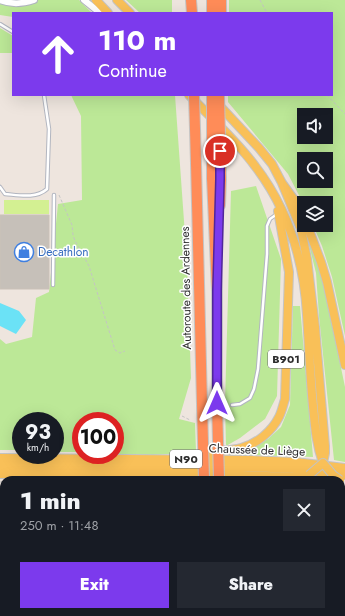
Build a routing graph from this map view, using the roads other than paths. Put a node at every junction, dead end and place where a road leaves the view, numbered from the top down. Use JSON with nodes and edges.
{"nodes":[{"id":1,"x":0,"y":0,"type":"edge"},
{"id":2,"x":34,"y":0,"type":"edge"},
{"id":3,"x":84,"y":0,"type":"edge"},
{"id":4,"x":96,"y":0,"type":"edge"},
{"id":5,"x":117,"y":0,"type":"edge"},
{"id":6,"x":192,"y":0,"type":"edge"},
{"id":7,"x":212,"y":0,"type":"edge"},
{"id":8,"x":221,"y":0,"type":"edge"},
{"id":9,"x":99,"y":12,"type":"edge"},
{"id":10,"x":107,"y":12,"type":"edge"},
{"id":11,"x":129,"y":12,"type":"edge"},
{"id":12,"x":192,"y":12,"type":"edge"},
{"id":13,"x":212,"y":12,"type":"edge"},
{"id":14,"x":221,"y":12,"type":"edge"},
{"id":15,"x":0,"y":24,"type":"edge"},
{"id":16,"x":12,"y":31,"type":"edge"},
{"id":17,"x":44,"y":96,"type":"edge"},
{"id":18,"x":190,"y":96,"type":"edge"},
{"id":19,"x":194,"y":96,"type":"edge"},
{"id":20,"x":211,"y":96,"type":"edge"},
{"id":21,"x":212,"y":96,"type":"edge"},
{"id":22,"x":219,"y":96,"type":"edge"},
{"id":23,"x":216,"y":178,"type":"junction"},
{"id":24,"x":282,"y":183,"type":"junction"},
{"id":25,"x":0,"y":187,"type":"edge"},
{"id":26,"x":54,"y":195,"type":"dead end"},
{"id":27,"x":276,"y":200,"type":"junction"},
{"id":28,"x":297,"y":204,"type":"edge"},
{"id":29,"x":279,"y":213,"type":"junction"},
{"id":30,"x":310,"y":232,"type":"edge"},
{"id":31,"x":53,"y":285,"type":"dead end"},
{"id":32,"x":345,"y":365,"type":"edge"},
{"id":33,"x":232,"y":405,"type":"dead end"},
{"id":34,"x":321,"y":446,"type":"junction"},
{"id":35,"x":0,"y":458,"type":"edge"},
{"id":36,"x":192,"y":459,"type":"junction"},
{"id":37,"x":322,"y":463,"type":"junction"},
{"id":38,"x":0,"y":466,"type":"edge"},
{"id":39,"x":345,"y":468,"type":"edge"},
{"id":40,"x":0,"y":474,"type":"edge"},
{"id":41,"x":204,"y":476,"type":"edge"},
{"id":42,"x":219,"y":476,"type":"edge"},
{"id":43,"x":263,"y":476,"type":"edge"},
{"id":44,"x":305,"y":476,"type":"edge"},
{"id":45,"x":326,"y":476,"type":"edge"},
{"id":46,"x":335,"y":476,"type":"edge"}],
"edges":[{"from":1,"to":2,"type":"street"},
{"from":3,"to":9,"type":"street"},
{"from":4,"to":10,"type":"main road"},
{"from":5,"to":11,"type":"main road"},
{"from":6,"to":12,"type":"highway"},
{"from":7,"to":13,"type":"highway"},
{"from":8,"to":14,"type":"highway"},
{"from":15,"to":16,"type":"lane"},
{"from":17,"to":25,"type":"lane"},
{"from":18,"to":27,"type":"main road","number":"B901"},
{"from":19,"to":41,"type":"highway","name":"Autoroute des Ardennes","bridge":true},
{"from":20,"to":23,"type":"highway","bridge":true},
{"from":21,"to":24,"type":"main road","number":"B901"},
{"from":22,"to":23,"type":"highway","bridge":true},
{"from":23,"to":42,"type":"highway","bridge":true},
{"from":24,"to":28,"type":"main road","number":"B901"},
{"from":24,"to":34,"type":"main road","number":"B901"},
{"from":26,"to":31,"type":"lane"},
{"from":27,"to":29,"type":"main road","number":"B901"},
{"from":27,"to":34,"type":"main road","number":"B901"},
{"from":29,"to":33,"type":"lane"},
{"from":29,"to":36,"type":"main road","number":"B901"},
{"from":30,"to":32,"type":"main road"},
{"from":34,"to":37,"type":"main road","number":"B901"},
{"from":35,"to":36,"type":"main road","name":"Chaussée de Liège","number":"N90"},
{"from":36,"to":39,"type":"main road","name":"Chaussée de Liège","number":"N90"},
{"from":37,"to":44,"type":"main road","bridge":true},
{"from":37,"to":46,"type":"main road","number":"B901","bridge":true},
{"from":38,"to":45,"type":"main road","name":"Chaussée de Liège","number":"N90"},
{"from":40,"to":43,"type":"main road","bridge":true}]}
